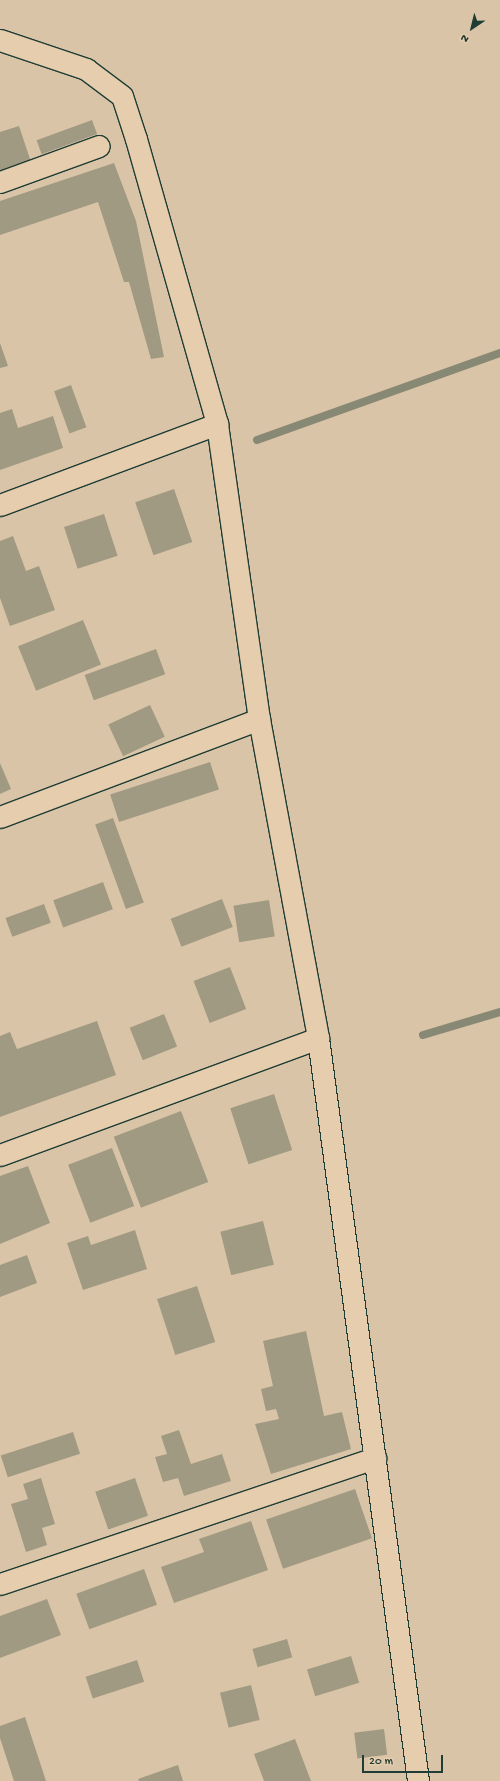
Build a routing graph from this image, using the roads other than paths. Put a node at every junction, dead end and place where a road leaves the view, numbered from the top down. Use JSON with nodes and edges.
{"nodes":[{"id":1,"x":0,"y":40,"type":"edge"},
{"id":2,"x":99,"y":146,"type":"dead end"},
{"id":3,"x":0,"y":182,"type":"edge"},
{"id":4,"x":217,"y":424,"type":"junction"},
{"id":5,"x":0,"y":505,"type":"edge"},
{"id":6,"x":259,"y":719,"type":"junction"},
{"id":7,"x":0,"y":817,"type":"edge"},
{"id":8,"x":318,"y":1038,"type":"junction"},
{"id":9,"x":0,"y":1155,"type":"edge"},
{"id":10,"x":376,"y":1458,"type":"junction"},
{"id":11,"x":0,"y":1584,"type":"edge"},
{"id":12,"x":417,"y":1781,"type":"edge"}],
"edges":[{"from":1,"to":4,"type":"street"},
{"from":2,"to":3,"type":"street"},
{"from":4,"to":5,"type":"street"},
{"from":4,"to":6,"type":"street"},
{"from":6,"to":7,"type":"street"},
{"from":6,"to":8,"type":"street"},
{"from":8,"to":9,"type":"street"},
{"from":8,"to":10,"type":"street"},
{"from":10,"to":11,"type":"street"},
{"from":10,"to":12,"type":"street"}]}
